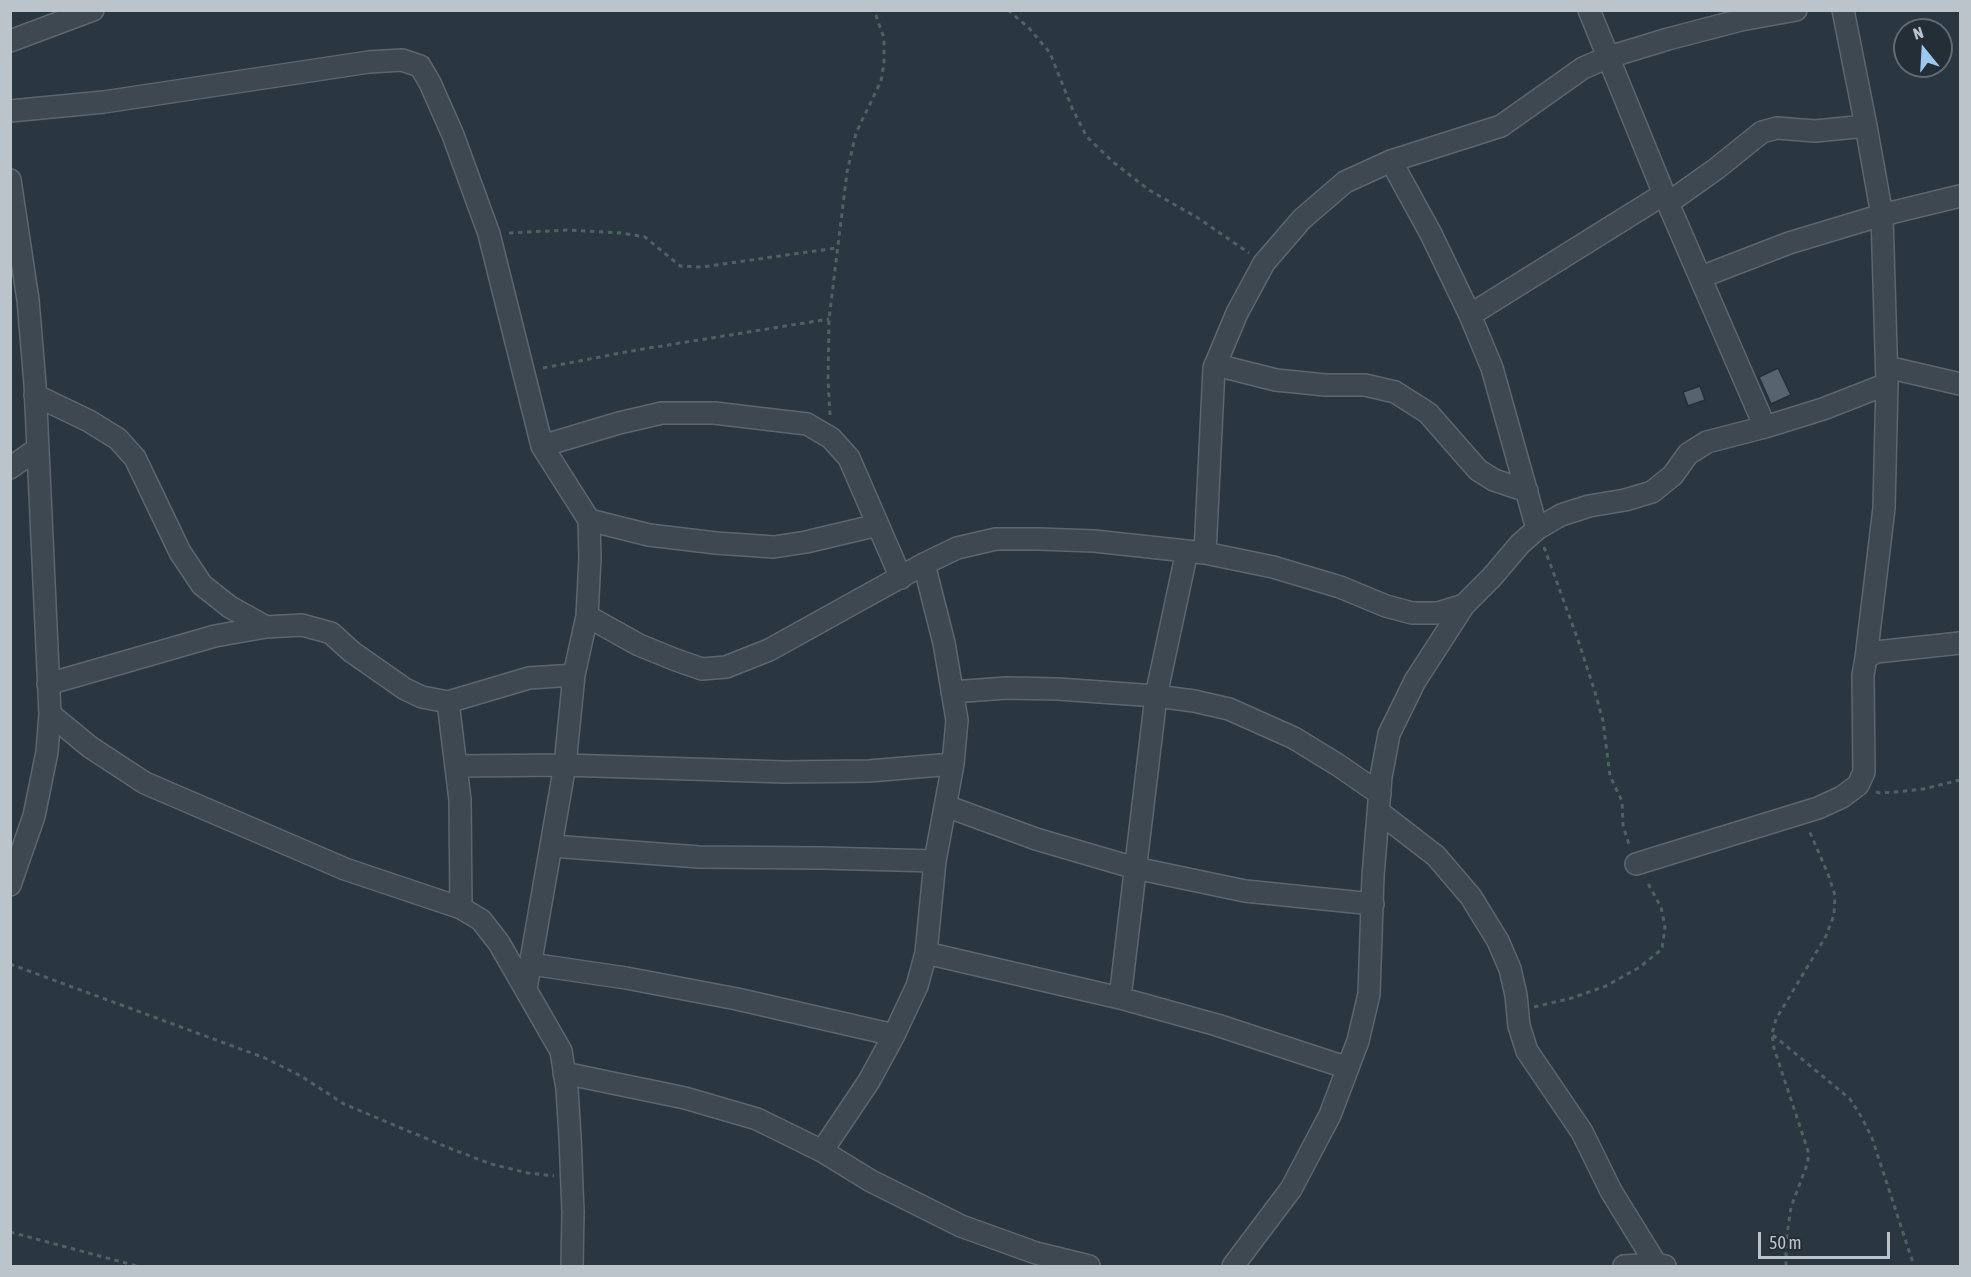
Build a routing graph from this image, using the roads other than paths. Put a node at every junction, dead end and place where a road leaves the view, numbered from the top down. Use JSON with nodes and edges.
{"nodes":[{"id":1,"x":93,"y":10,"type":"edge"},
{"id":2,"x":1589,"y":10,"type":"edge"},
{"id":3,"x":1796,"y":10,"type":"edge"},
{"id":4,"x":1843,"y":10,"type":"edge"},
{"id":5,"x":10,"y":41,"type":"edge"},
{"id":6,"x":1609,"y":57,"type":"junction"},
{"id":7,"x":10,"y":111,"type":"edge"},
{"id":8,"x":1866,"y":126,"type":"junction"},
{"id":9,"x":1391,"y":161,"type":"junction"},
{"id":10,"x":10,"y":180,"type":"edge"},
{"id":11,"x":1960,"y":196,"type":"edge"},
{"id":12,"x":1666,"y":198,"type":"junction"},
{"id":13,"x":1881,"y":215,"type":"junction"},
{"id":14,"x":1701,"y":276,"type":"junction"},
{"id":15,"x":1470,"y":315,"type":"junction"},
{"id":16,"x":1216,"y":365,"type":"junction"},
{"id":17,"x":1887,"y":376,"type":"junction"},
{"id":18,"x":1960,"y":384,"type":"edge"},
{"id":19,"x":35,"y":395,"type":"junction"},
{"id":20,"x":1766,"y":427,"type":"junction"},
{"id":21,"x":542,"y":446,"type":"junction"},
{"id":22,"x":37,"y":449,"type":"junction"},
{"id":23,"x":10,"y":468,"type":"edge"},
{"id":24,"x":1527,"y":491,"type":"junction"},
{"id":25,"x":589,"y":520,"type":"junction"},
{"id":26,"x":878,"y":525,"type":"junction"},
{"id":27,"x":1537,"y":529,"type":"junction"},
{"id":28,"x":1196,"y":552,"type":"junction"},
{"id":29,"x":924,"y":564,"type":"junction"},
{"id":30,"x":901,"y":578,"type":"junction"},
{"id":31,"x":1464,"y":605,"type":"junction"},
{"id":32,"x":587,"y":616,"type":"junction"},
{"id":33,"x":266,"y":627,"type":"junction"},
{"id":34,"x":1960,"y":643,"type":"edge"},
{"id":35,"x":1866,"y":658,"type":"junction"},
{"id":36,"x":574,"y":675,"type":"junction"},
{"id":37,"x":48,"y":684,"type":"junction"},
{"id":38,"x":952,"y":692,"type":"junction"},
{"id":39,"x":1156,"y":696,"type":"junction"},
{"id":40,"x":448,"y":702,"type":"junction"},
{"id":41,"x":50,"y":714,"type":"junction"},
{"id":42,"x":953,"y":764,"type":"junction"},
{"id":43,"x":565,"y":765,"type":"junction"},
{"id":44,"x":456,"y":766,"type":"junction"},
{"id":45,"x":1380,"y":803,"type":"junction"},
{"id":46,"x":946,"y":806,"type":"junction"},
{"id":47,"x":552,"y":846,"type":"junction"},
{"id":48,"x":935,"y":861,"type":"junction"},
{"id":49,"x":1636,"y":864,"type":"road end"},
{"id":50,"x":1135,"y":868,"type":"junction"},
{"id":51,"x":10,"y":885,"type":"edge"},
{"id":52,"x":1373,"y":904,"type":"junction"},
{"id":53,"x":461,"y":908,"type":"junction"},
{"id":54,"x":927,"y":953,"type":"junction"},
{"id":55,"x":531,"y":964,"type":"junction"},
{"id":56,"x":526,"y":989,"type":"junction"},
{"id":57,"x":1120,"y":998,"type":"junction"},
{"id":58,"x":894,"y":1035,"type":"junction"},
{"id":59,"x":1348,"y":1068,"type":"junction"},
{"id":60,"x":564,"y":1072,"type":"junction"},
{"id":61,"x":822,"y":1151,"type":"junction"},
{"id":62,"x":1660,"y":1265,"type":"edge"},
{"id":63,"x":572,"y":1266,"type":"edge"},
{"id":64,"x":1089,"y":1266,"type":"edge"},
{"id":65,"x":1233,"y":1266,"type":"edge"},
{"id":66,"x":1624,"y":1266,"type":"edge"}],
"edges":[{"from":1,"to":5,"type":"street"},
{"from":2,"to":6,"type":"street"},
{"from":3,"to":6,"type":"street"},
{"from":4,"to":8,"type":"street"},
{"from":6,"to":9,"type":"street"},
{"from":6,"to":12,"type":"street"},
{"from":7,"to":21,"type":"street"},
{"from":8,"to":12,"type":"street"},
{"from":8,"to":13,"type":"street"},
{"from":9,"to":15,"type":"street"},
{"from":9,"to":16,"type":"street"},
{"from":10,"to":19,"type":"street"},
{"from":11,"to":13,"type":"street"},
{"from":12,"to":14,"type":"street"},
{"from":12,"to":15,"type":"street"},
{"from":13,"to":14,"type":"street"},
{"from":13,"to":17,"type":"street"},
{"from":14,"to":20,"type":"street"},
{"from":15,"to":24,"type":"street"},
{"from":16,"to":24,"type":"street"},
{"from":16,"to":28,"type":"street"},
{"from":17,"to":18,"type":"street"},
{"from":17,"to":20,"type":"street"},
{"from":17,"to":35,"type":"street"},
{"from":19,"to":22,"type":"street"},
{"from":19,"to":33,"type":"street"},
{"from":20,"to":27,"type":"street"},
{"from":21,"to":25,"type":"street"},
{"from":21,"to":26,"type":"street"},
{"from":22,"to":23,"type":"street"},
{"from":22,"to":37,"type":"street"},
{"from":24,"to":27,"type":"street"},
{"from":25,"to":26,"type":"street"},
{"from":25,"to":32,"type":"street"},
{"from":26,"to":30,"type":"street"},
{"from":27,"to":31,"type":"street"},
{"from":28,"to":29,"type":"street"},
{"from":28,"to":31,"type":"street"},
{"from":28,"to":39,"type":"street"},
{"from":29,"to":30,"type":"street"},
{"from":29,"to":38,"type":"street"},
{"from":30,"to":32,"type":"street"},
{"from":31,"to":45,"type":"street"},
{"from":32,"to":36,"type":"street"},
{"from":33,"to":37,"type":"street"},
{"from":33,"to":40,"type":"street"},
{"from":34,"to":35,"type":"street"},
{"from":35,"to":49,"type":"street"},
{"from":36,"to":40,"type":"street"},
{"from":36,"to":43,"type":"street"},
{"from":37,"to":41,"type":"street"},
{"from":38,"to":39,"type":"street"},
{"from":38,"to":42,"type":"street"},
{"from":39,"to":45,"type":"street"},
{"from":39,"to":50,"type":"street"},
{"from":40,"to":44,"type":"street"},
{"from":41,"to":51,"type":"street"},
{"from":41,"to":53,"type":"street"},
{"from":42,"to":43,"type":"street"},
{"from":42,"to":46,"type":"street"},
{"from":43,"to":44,"type":"street"},
{"from":43,"to":47,"type":"street"},
{"from":44,"to":53,"type":"street"},
{"from":45,"to":52,"type":"street"},
{"from":45,"to":62,"type":"street"},
{"from":46,"to":48,"type":"street"},
{"from":46,"to":50,"type":"street"},
{"from":47,"to":48,"type":"street"},
{"from":47,"to":55,"type":"street"},
{"from":48,"to":54,"type":"street"},
{"from":50,"to":52,"type":"street"},
{"from":50,"to":57,"type":"street"},
{"from":52,"to":59,"type":"street"},
{"from":53,"to":56,"type":"street"},
{"from":54,"to":57,"type":"street"},
{"from":54,"to":58,"type":"street"},
{"from":55,"to":56,"type":"street"},
{"from":55,"to":58,"type":"street"},
{"from":56,"to":60,"type":"street"},
{"from":57,"to":59,"type":"street"},
{"from":58,"to":61,"type":"street"},
{"from":59,"to":65,"type":"street"},
{"from":60,"to":61,"type":"street"},
{"from":60,"to":63,"type":"street"},
{"from":61,"to":64,"type":"street"},
{"from":62,"to":66,"type":"street"}]}
